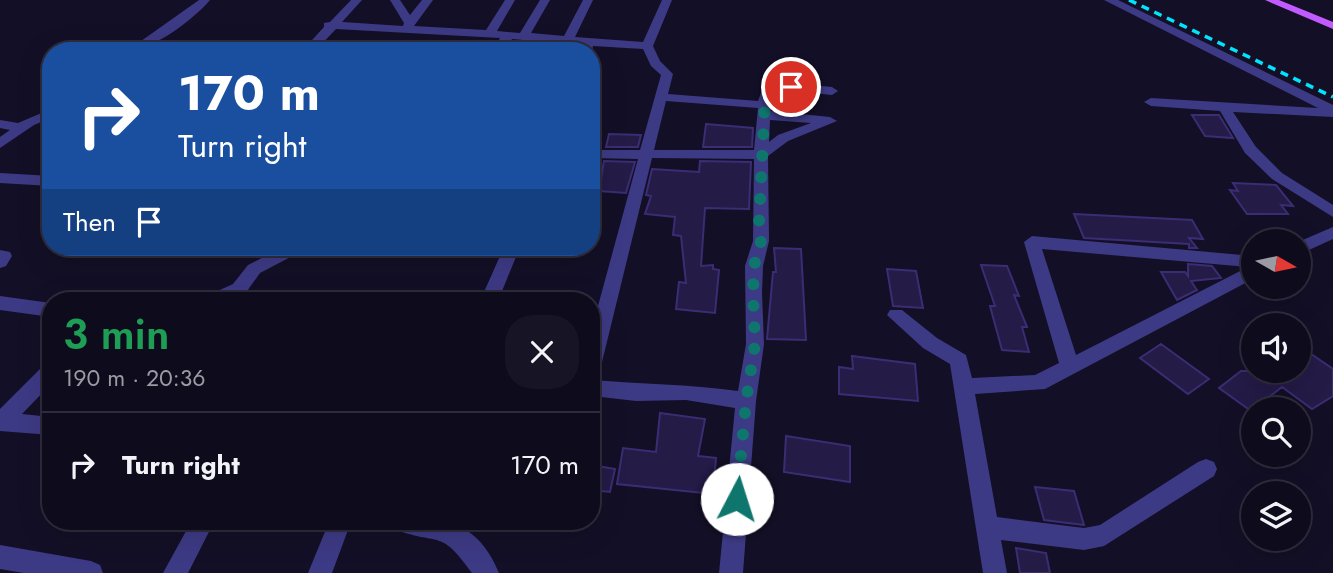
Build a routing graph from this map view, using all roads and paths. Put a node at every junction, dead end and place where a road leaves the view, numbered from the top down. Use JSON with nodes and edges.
{"nodes":[{"id":1,"x":205,"y":0,"type":"edge"},
{"id":2,"x":357,"y":0,"type":"edge"},
{"id":3,"x":395,"y":0,"type":"edge"},
{"id":4,"x":428,"y":0,"type":"edge"},
{"id":5,"x":510,"y":0,"type":"edge"},
{"id":6,"x":545,"y":0,"type":"edge"},
{"id":7,"x":588,"y":0,"type":"edge"},
{"id":8,"x":667,"y":0,"type":"edge"},
{"id":9,"x":1109,"y":0,"type":"edge"},
{"id":10,"x":1270,"y":0,"type":"edge"},
{"id":11,"x":1291,"y":0,"type":"edge"},
{"id":12,"x":1333,"y":17,"type":"edge"},
{"id":13,"x":331,"y":25,"type":"junction"},
{"id":14,"x":408,"y":26,"type":"junction"},
{"id":15,"x":1333,"y":26,"type":"edge"},
{"id":16,"x":489,"y":34,"type":"junction"},
{"id":17,"x":508,"y":35,"type":"junction"},
{"id":18,"x":523,"y":37,"type":"junction"},
{"id":19,"x":568,"y":40,"type":"junction"},
{"id":20,"x":147,"y":42,"type":"edge"},
{"id":21,"x":317,"y":42,"type":"edge"},
{"id":22,"x":504,"y":42,"type":"edge"},
{"id":23,"x":574,"y":42,"type":"edge"},
{"id":24,"x":600,"y":46,"type":"edge"},
{"id":25,"x":647,"y":46,"type":"junction"},
{"id":26,"x":832,"y":91,"type":"dead end"},
{"id":27,"x":661,"y":97,"type":"junction"},
{"id":28,"x":1150,"y":102,"type":"dead end"},
{"id":29,"x":1224,"y":107,"type":"junction"},
{"id":30,"x":765,"y":110,"type":"junction"},
{"id":31,"x":1333,"y":112,"type":"edge"},
{"id":32,"x":42,"y":118,"type":"edge"},
{"id":33,"x":0,"y":124,"type":"edge"},
{"id":34,"x":21,"y":128,"type":"junction"},
{"id":35,"x":0,"y":144,"type":"edge"},
{"id":36,"x":600,"y":154,"type":"edge"},
{"id":37,"x":761,"y":155,"type":"junction"},
{"id":38,"x":646,"y":156,"type":"junction"},
{"id":39,"x":0,"y":178,"type":"edge"},
{"id":40,"x":42,"y":180,"type":"edge"},
{"id":41,"x":1333,"y":212,"type":"edge"},
{"id":42,"x":1333,"y":232,"type":"edge"},
{"id":43,"x":1311,"y":243,"type":"edge"},
{"id":44,"x":0,"y":256,"type":"edge"},
{"id":45,"x":279,"y":256,"type":"edge"},
{"id":46,"x":508,"y":256,"type":"edge"},
{"id":47,"x":1241,"y":261,"type":"edge"},
{"id":48,"x":0,"y":262,"type":"edge"},
{"id":49,"x":1241,"y":278,"type":"edge"},
{"id":50,"x":237,"y":292,"type":"edge"},
{"id":51,"x":493,"y":292,"type":"edge"},
{"id":52,"x":0,"y":303,"type":"edge"},
{"id":53,"x":42,"y":309,"type":"edge"},
{"id":54,"x":896,"y":315,"type":"dead end"},
{"id":55,"x":600,"y":331,"type":"edge"},
{"id":56,"x":1070,"y":366,"type":"junction"},
{"id":57,"x":42,"y":380,"type":"edge"},
{"id":58,"x":963,"y":386,"type":"junction"},
{"id":59,"x":600,"y":389,"type":"edge"},
{"id":60,"x":746,"y":401,"type":"junction"},
{"id":61,"x":1,"y":421,"type":"edge"},
{"id":62,"x":42,"y":425,"type":"edge"},
{"id":63,"x":1206,"y":470,"type":"dead end"},
{"id":64,"x":987,"y":527,"type":"junction"},
{"id":65,"x":199,"y":530,"type":"edge"},
{"id":66,"x":337,"y":530,"type":"edge"},
{"id":67,"x":442,"y":530,"type":"edge"},
{"id":68,"x":0,"y":556,"type":"edge"},
{"id":69,"x":48,"y":569,"type":"edge"},
{"id":70,"x":91,"y":573,"type":"edge"},
{"id":71,"x":175,"y":573,"type":"edge"},
{"id":72,"x":320,"y":573,"type":"edge"},
{"id":73,"x":487,"y":573,"type":"edge"},
{"id":74,"x":731,"y":573,"type":"edge"},
{"id":75,"x":995,"y":573,"type":"edge"}],
"edges":[{"from":1,"to":20,"type":"street"},
{"from":2,"to":13,"type":"street"},
{"from":3,"to":14,"type":"street"},
{"from":4,"to":14,"type":"street"},
{"from":5,"to":16,"type":"street"},
{"from":6,"to":18,"type":"street"},
{"from":7,"to":19,"type":"street"},
{"from":8,"to":25,"type":"street"},
{"from":9,"to":31,"type":"street"},
{"from":10,"to":15,"type":"main road"},
{"from":11,"to":12,"type":"main road"},
{"from":13,"to":14,"type":"street"},
{"from":13,"to":21,"type":"street"},
{"from":14,"to":16,"type":"street"},
{"from":16,"to":17,"type":"street"},
{"from":17,"to":18,"type":"street"},
{"from":17,"to":22,"type":"street"},
{"from":18,"to":19,"type":"street"},
{"from":19,"to":23,"type":"street"},
{"from":24,"to":25,"type":"street"},
{"from":25,"to":27,"type":"street"},
{"from":26,"to":30,"type":"street"},
{"from":27,"to":30,"type":"street"},
{"from":27,"to":38,"type":"street"},
{"from":28,"to":29,"type":"street"},
{"from":29,"to":31,"type":"street"},
{"from":29,"to":41,"type":"street"},
{"from":30,"to":37,"type":"street"},
{"from":30,"to":37,"type":"street"},
{"from":32,"to":34,"type":"street"},
{"from":33,"to":34,"type":"street"},
{"from":34,"to":35,"type":"street"},
{"from":36,"to":38,"type":"street"},
{"from":37,"to":38,"type":"street"},
{"from":37,"to":60,"type":"street"},
{"from":38,"to":55,"type":"street"},
{"from":39,"to":40,"type":"street"},
{"from":42,"to":43,"type":"street"},
{"from":44,"to":48,"type":"street"},
{"from":45,"to":50,"type":"street"},
{"from":46,"to":51,"type":"street"},
{"from":47,"to":56,"type":"street"},
{"from":49,"to":56,"type":"street"},
{"from":52,"to":53,"type":"street"},
{"from":54,"to":58,"type":"street"},
{"from":56,"to":58,"type":"street"},
{"from":57,"to":61,"type":"street"},
{"from":58,"to":64,"type":"street"},
{"from":59,"to":60,"type":"street"},
{"from":60,"to":74,"type":"street"},
{"from":61,"to":62,"type":"street"},
{"from":63,"to":64,"type":"street"},
{"from":64,"to":75,"type":"street"},
{"from":65,"to":71,"type":"street"},
{"from":66,"to":72,"type":"street"},
{"from":67,"to":73,"type":"street"},
{"from":68,"to":69,"type":"street"},
{"from":69,"to":70,"type":"street"}]}
